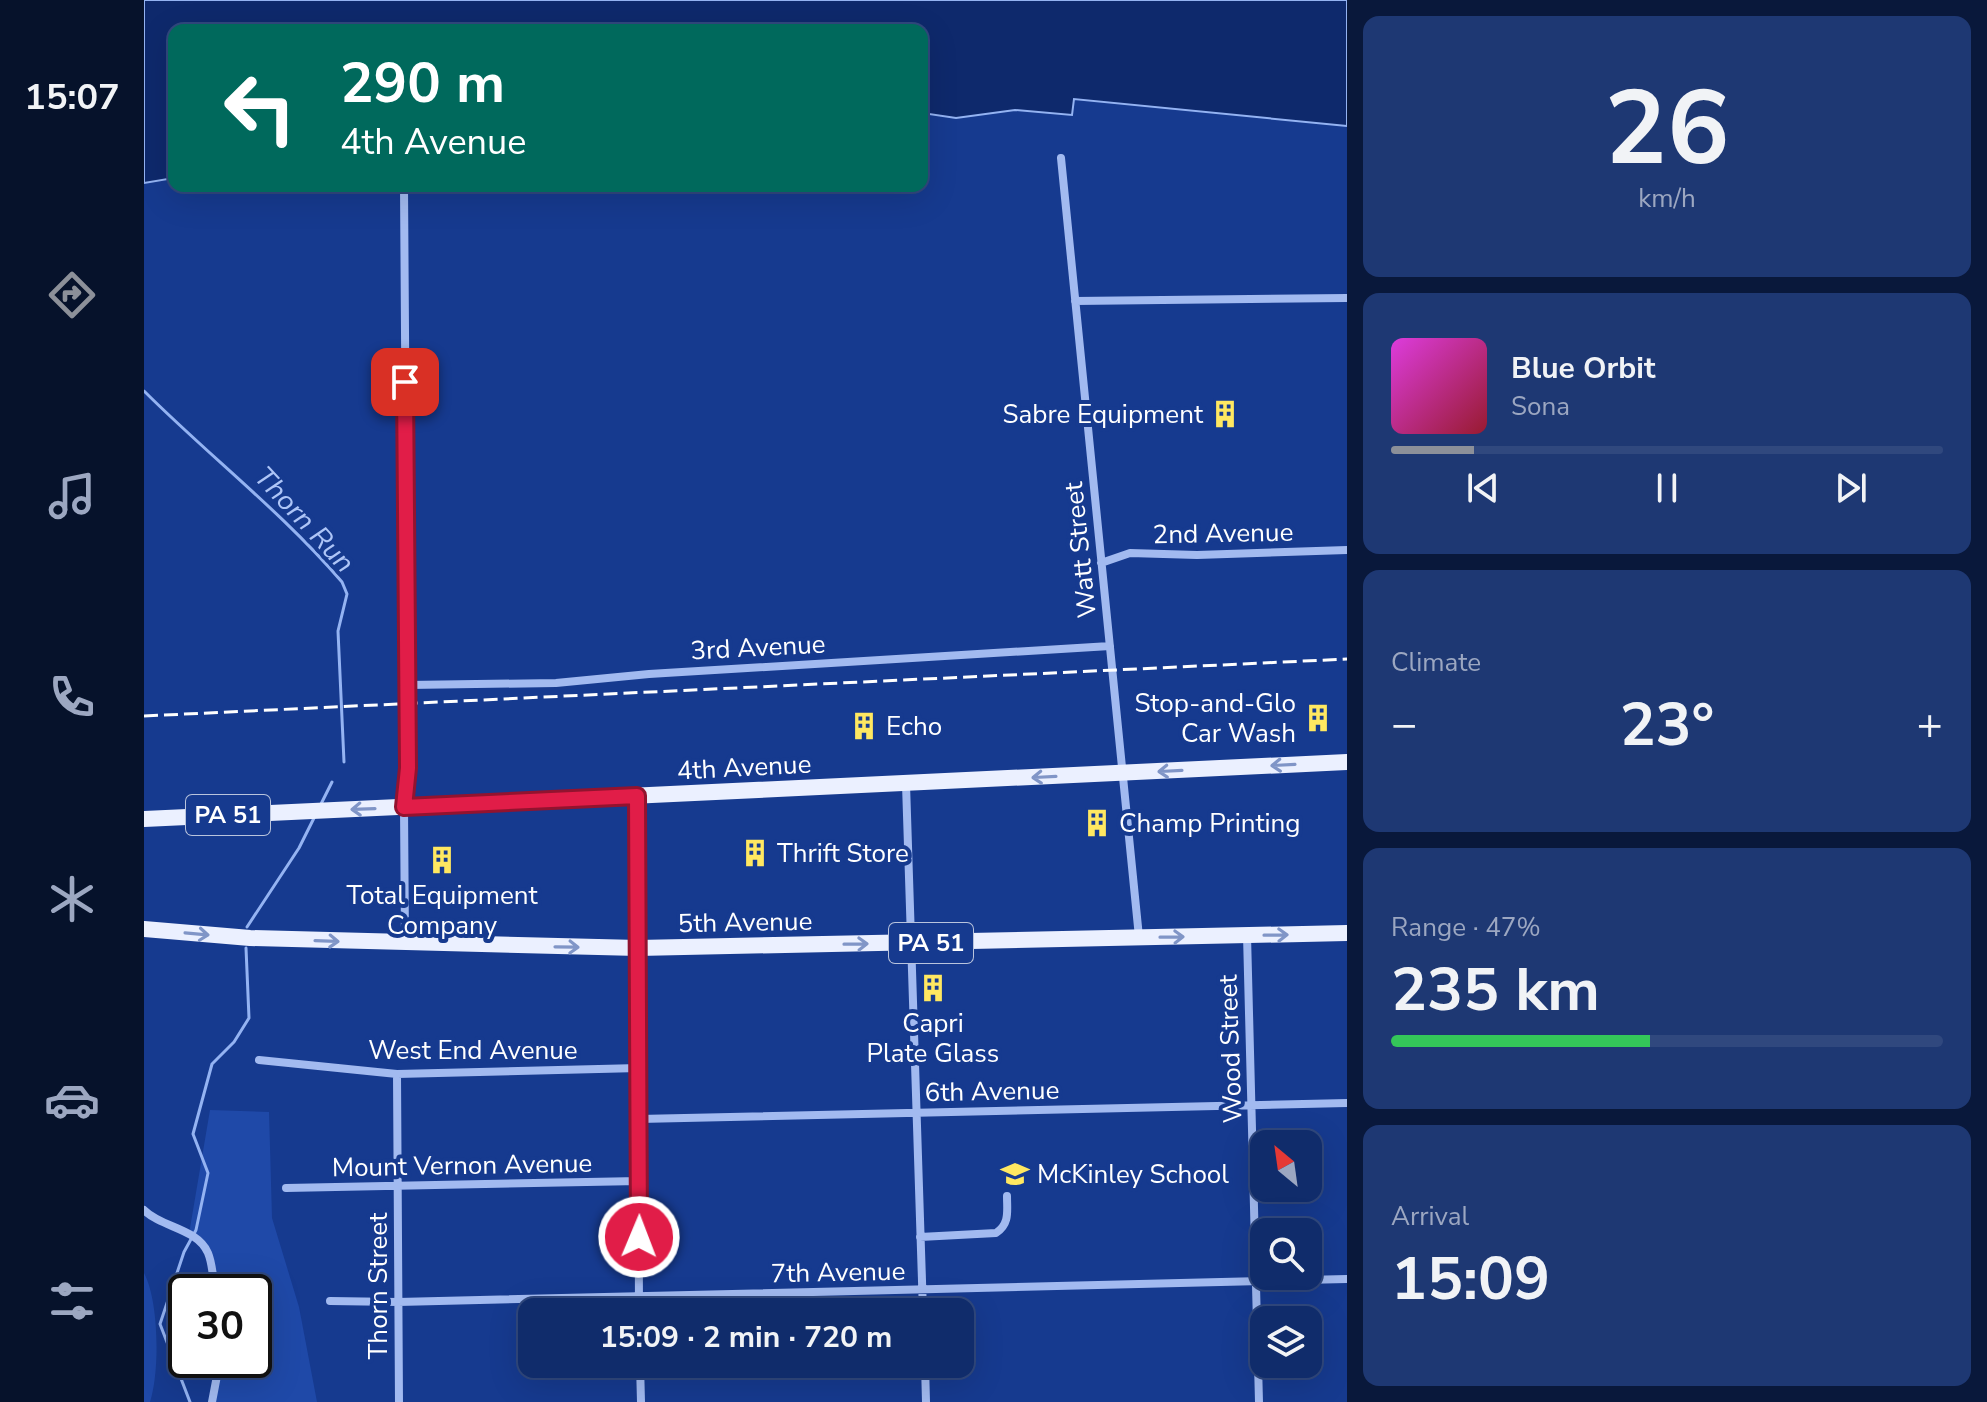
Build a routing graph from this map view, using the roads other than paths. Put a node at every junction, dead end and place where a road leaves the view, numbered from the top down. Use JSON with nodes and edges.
{"nodes":[{"id":1,"x":1061,"y":158,"type":"dead end"},
{"id":2,"x":404,"y":192,"type":"edge"},
{"id":3,"x":1347,"y":298,"type":"edge"},
{"id":4,"x":1075,"y":301,"type":"junction"},
{"id":5,"x":1347,"y":550,"type":"edge"},
{"id":6,"x":1101,"y":563,"type":"junction"},
{"id":7,"x":1110,"y":646,"type":"junction"},
{"id":8,"x":408,"y":685,"type":"junction"},
{"id":9,"x":1347,"y":762,"type":"edge"},
{"id":10,"x":1122,"y":773,"type":"junction"},
{"id":11,"x":906,"y":784,"type":"junction"},
{"id":12,"x":637,"y":796,"type":"junction"},
{"id":13,"x":404,"y":807,"type":"junction"},
{"id":14,"x":144,"y":819,"type":"edge"},
{"id":15,"x":144,"y":929,"type":"edge"},
{"id":16,"x":1347,"y":933,"type":"edge"},
{"id":17,"x":1247,"y":935,"type":"junction"},
{"id":18,"x":1139,"y":937,"type":"junction"},
{"id":19,"x":405,"y":943,"type":"junction"},
{"id":20,"x":913,"y":943,"type":"junction"},
{"id":21,"x":638,"y":948,"type":"junction"},
{"id":22,"x":259,"y":1060,"type":"dead end"},
{"id":23,"x":639,"y":1068,"type":"junction"},
{"id":24,"x":397,"y":1074,"type":"junction"},
{"id":25,"x":1347,"y":1103,"type":"edge"},
{"id":26,"x":1251,"y":1105,"type":"junction"},
{"id":27,"x":917,"y":1113,"type":"junction"},
{"id":28,"x":639,"y":1119,"type":"junction"},
{"id":29,"x":639,"y":1181,"type":"junction"},
{"id":30,"x":397,"y":1186,"type":"junction"},
{"id":31,"x":286,"y":1188,"type":"dead end"},
{"id":32,"x":1007,"y":1196,"type":"dead end"},
{"id":33,"x":144,"y":1210,"type":"edge"},
{"id":34,"x":1254,"y":1218,"type":"edge"},
{"id":35,"x":920,"y":1237,"type":"junction"},
{"id":36,"x":211,"y":1274,"type":"edge"},
{"id":37,"x":1347,"y":1279,"type":"edge"},
{"id":38,"x":1322,"y":1280,"type":"edge"},
{"id":39,"x":1250,"y":1282,"type":"edge"},
{"id":40,"x":922,"y":1290,"type":"junction"},
{"id":41,"x":1256,"y":1290,"type":"edge"},
{"id":42,"x":638,"y":1296,"type":"junction"},
{"id":43,"x":922,"y":1298,"type":"edge"},
{"id":44,"x":330,"y":1301,"type":"dead end"},
{"id":45,"x":398,"y":1302,"type":"junction"},
{"id":46,"x":217,"y":1378,"type":"edge"},
{"id":47,"x":640,"y":1378,"type":"edge"},
{"id":48,"x":925,"y":1378,"type":"edge"},
{"id":49,"x":212,"y":1402,"type":"edge"},
{"id":50,"x":399,"y":1402,"type":"edge"},
{"id":51,"x":641,"y":1402,"type":"edge"},
{"id":52,"x":926,"y":1402,"type":"edge"},
{"id":53,"x":1259,"y":1402,"type":"edge"}],
"edges":[{"from":1,"to":4,"type":"street","name":"Watt Street"},
{"from":2,"to":8,"type":"street"},
{"from":3,"to":4,"type":"street"},
{"from":4,"to":6,"type":"street","name":"Watt Street"},
{"from":5,"to":6,"type":"street","name":"2nd Avenue"},
{"from":6,"to":7,"type":"street","name":"Watt Street"},
{"from":7,"to":8,"type":"street","name":"3rd Avenue"},
{"from":7,"to":10,"type":"street","name":"Watt Street"},
{"from":8,"to":13,"type":"street"},
{"from":9,"to":10,"type":"main road","name":"4th Avenue","number":"PA 51","one_way":true},
{"from":10,"to":11,"type":"main road","name":"4th Avenue","number":"PA 51","one_way":true},
{"from":10,"to":18,"type":"street","name":"Watt Street"},
{"from":11,"to":12,"type":"main road","name":"4th Avenue","number":"PA 51"},
{"from":11,"to":20,"type":"street"},
{"from":12,"to":13,"type":"main road","name":"4th Avenue","number":"PA 51"},
{"from":12,"to":21,"type":"street"},
{"from":13,"to":14,"type":"main road","name":"4th Avenue","number":"PA 51","one_way":true},
{"from":13,"to":19,"type":"street"},
{"from":15,"to":19,"type":"main road","name":"5th Avenue","number":"PA 51","one_way":true},
{"from":17,"to":16,"type":"main road","name":"5th Avenue","number":"PA 51","one_way":true},
{"from":18,"to":17,"type":"main road","name":"5th Avenue","number":"PA 51","one_way":true},
{"from":17,"to":26,"type":"street","name":"Wood Street"},
{"from":18,"to":20,"type":"main road","name":"5th Avenue","number":"PA 51"},
{"from":19,"to":21,"type":"main road","name":"5th Avenue","number":"PA 51","one_way":true},
{"from":21,"to":20,"type":"main road","name":"5th Avenue","number":"PA 51","one_way":true},
{"from":20,"to":27,"type":"street"},
{"from":21,"to":23,"type":"street"},
{"from":22,"to":24,"type":"street","name":"West End Avenue"},
{"from":23,"to":24,"type":"street","name":"West End Avenue"},
{"from":23,"to":28,"type":"street"},
{"from":24,"to":30,"type":"street","name":"Thorn Street"},
{"from":25,"to":26,"type":"street","name":"6th Avenue"},
{"from":26,"to":27,"type":"street","name":"6th Avenue"},
{"from":26,"to":34,"type":"street","name":"Wood Street"},
{"from":27,"to":28,"type":"street","name":"6th Avenue"},
{"from":27,"to":35,"type":"street"},
{"from":28,"to":29,"type":"street"},
{"from":29,"to":30,"type":"street","name":"Mount Vernon Avenue"},
{"from":29,"to":42,"type":"street"},
{"from":30,"to":31,"type":"street","name":"Mount Vernon Avenue"},
{"from":30,"to":45,"type":"street","name":"Thorn Street"},
{"from":32,"to":35,"type":"street"},
{"from":33,"to":36,"type":"street"},
{"from":35,"to":40,"type":"street"},
{"from":37,"to":38,"type":"street","name":"7th Avenue"},
{"from":39,"to":40,"type":"street","name":"7th Avenue"},
{"from":40,"to":42,"type":"street","name":"7th Avenue"},
{"from":40,"to":43,"type":"street"},
{"from":41,"to":53,"type":"street","name":"Wood Street"},
{"from":42,"to":45,"type":"street","name":"7th Avenue"},
{"from":44,"to":45,"type":"street","name":"7th Avenue"},
{"from":45,"to":50,"type":"street","name":"Thorn Street"},
{"from":46,"to":49,"type":"street"},
{"from":47,"to":51,"type":"street"},
{"from":48,"to":52,"type":"street"}]}
